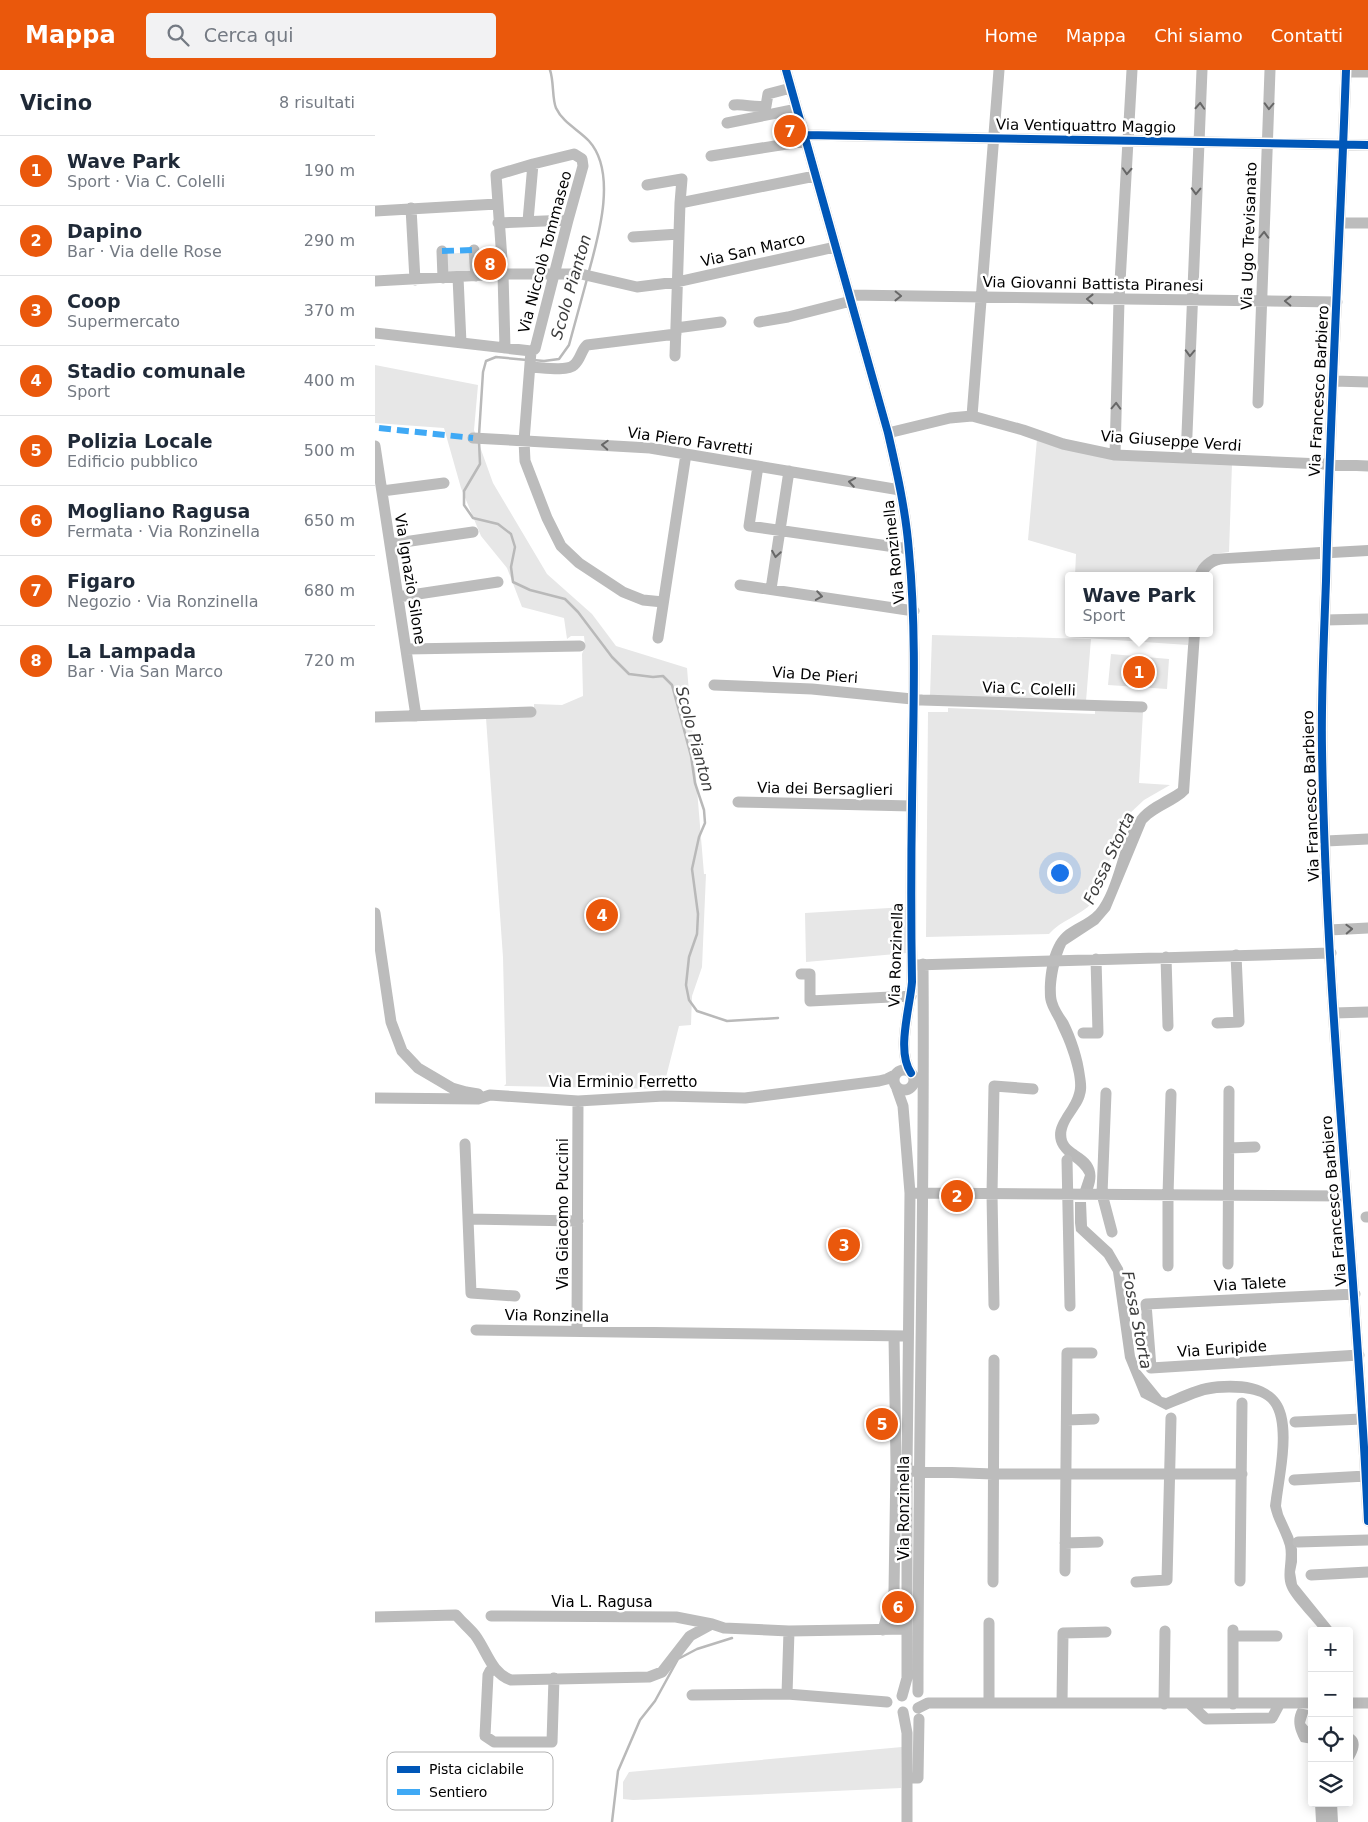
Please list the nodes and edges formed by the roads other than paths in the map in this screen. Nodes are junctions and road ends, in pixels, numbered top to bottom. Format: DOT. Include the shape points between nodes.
graph roads {
  1 [pos="785,70"];
  2 [pos="999,70"];
  3 [pos="1132,70"];
  4 [pos="1202,70"];
  5 [pos="1270,70"];
  6 [pos="1346,71"];
  7 [pos="1368,72"];
  8 [pos="791,88"];
  9 [pos="734,105"];
  10 [pos="797,109"];
  11 [pos="727,123"];
  12 [pos="805,138"];
  13 [pos="993,138"];
  14 [pos="1129,141"];
  15 [pos="1197,142"];
  16 [pos="1268,143"];
  17 [pos="1343,145"];
  18 [pos="1368,145"];
  19 [pos="711,156"];
  20 [pos="533,164"];
  21 [pos="815,176"];
  22 [pos="647,186"];
  23 [pos="680,203"];
  24 [pos="497,204"];
  25 [pos="411,208"];
  26 [pos="375,210"];
  27 [pos="568,220"];
  28 [pos="528,221"];
  29 [pos="498,223"];
  30 [pos="1341,223"];
  31 [pos="1368,223"];
  32 [pos="679,234"];
  33 [pos="633,237"];
  34 [pos="835,247"];
  35 [pos="474,250"];
  36 [pos="442,252"];
  37 [pos="503,274"];
  38 [pos="554,274"];
  39 [pos="476,276"];
  40 [pos="458,277"];
  41 [pos="443,278"];
  42 [pos="415,280"];
  43 [pos="375,281"];
  44 [pos="677,282"];
  45 [pos="981,297"];
  46 [pos="850,298"];
  47 [pos="1119,300"];
  48 [pos="1192,301"];
  49 [pos="1262,301"];
  50 [pos="1337,302"];
  51 [pos="721,322"];
  52 [pos="759,322"];
  53 [pos="676,331"];
  54 [pos="375,333"];
  55 [pos="461,343"];
  56 [pos="505,348"];
  57 [pos="675,356"];
  58 [pos="530,359"];
  59 [pos="1334,381"];
  60 [pos="1368,382"];
  61 [pos="1257,403"];
  62 [pos="971,416"];
  63 [pos="888,433"];
  64 [pos="473,438"];
  65 [pos="524,441"];
  66 [pos="375,446"];
  67 [pos="686,454"];
  68 [pos="1115,455"];
  69 [pos="1186,458"];
  70 [pos="1329,465"];
  71 [pos="758,466"];
  72 [pos="1368,466"];
  73 [pos="789,471"];
  74 [pos="444,483"];
  75 [pos="900,490"];
  76 [pos="382,491"];
  77 [pos="780,531"];
  78 [pos="473,532"];
  79 [pos="390,544"];
  80 [pos="909,550"];
  81 [pos="498,582"];
  82 [pos="740,585"];
  83 [pos="771,589"];
  84 [pos="398,596"];
  85 [pos="663,602"];
  86 [pos="914,611"];
  87 [pos="1368,619"];
  88 [pos="1325,620"];
  89 [pos="658,638"];
  90 [pos="580,646"];
  91 [pos="406,649"];
  92 [pos="714,684"];
  93 [pos="914,700"];
  94 [pos="1142,707"];
  95 [pos="531,712"];
  96 [pos="416,716"];
  97 [pos="375,717"];
  98 [pos="738,802"];
  99 [pos="912,806"];
  100 [pos="1368,839"];
  101 [pos="1325,841"];
  102 [pos="375,914"];
  103 [pos="1368,928"];
  104 [pos="1329,930"];
  105 [pos="1331,953"];
  106 [pos="1236,955"];
  107 [pos="1166,957"];
  108 [pos="1096,960"];
  109 [pos="917,964"];
  110 [pos="801,974"];
  111 [pos="911,996"];
  112 [pos="1368,1012"];
  113 [pos="1334,1013"];
  114 [pos="1217,1023"];
  115 [pos="1168,1026"];
  116 [pos="1083,1033"];
  117 [pos="904,1047"];
  118 [pos="911,1073"];
  119 [pos="896,1080"];
  120 [pos="912,1087"];
  121 [pos="1033,1090"];
  122 [pos="1229,1091"];
  123 [pos="1106,1093"];
  124 [pos="1171,1094"];
  125 [pos="490,1095"];
  126 [pos="375,1098"];
  127 [pos="578,1100"];
  128 [pos="903,1113"];
  129 [pos="465,1144"];
  130 [pos="1255,1147"];
  131 [pos="1229,1148"];
  132 [pos="1067,1160"];
  133 [pos="910,1193"];
  134 [pos="922,1193"];
  135 [pos="992,1194"];
  136 [pos="1067,1194"];
  137 [pos="1102,1194"];
  138 [pos="1167,1195"];
  139 [pos="1229,1195"];
  140 [pos="1346,1196"];
  141 [pos="468,1220"];
  142 [pos="578,1220"];
  143 [pos="1112,1232"];
  144 [pos="1228,1264"];
  145 [pos="1168,1266"];
  146 [pos="1355,1294"];
  147 [pos="515,1296"];
  148 [pos="1146,1304"];
  149 [pos="994,1305"];
  150 [pos="1070,1306"];
  151 [pos="577,1327"];
  152 [pos="476,1330"];
  153 [pos="894,1336"];
  154 [pos="908,1336"];
  155 [pos="1092,1353"];
  156 [pos="1359,1355"];
  157 [pos="994,1360"];
  158 [pos="1242,1403"];
  159 [pos="1171,1418"];
  160 [pos="1094,1419"];
  161 [pos="1363,1419"];
  162 [pos="1067,1420"];
  163 [pos="1295,1422"];
  164 [pos="913,1471"];
  165 [pos="1170,1473"];
  166 [pos="993,1474"];
  167 [pos="1065,1474"];
  168 [pos="1242,1474"];
  169 [pos="1366,1476"];
  170 [pos="1294,1480"];
  171 [pos="1368,1521"];
  172 [pos="1368,1540"];
  173 [pos="1098,1542"];
  174 [pos="1298,1542"];
  175 [pos="1065,1543"];
  176 [pos="1065,1571"];
  177 [pos="1368,1572"];
  178 [pos="1311,1575"];
  179 [pos="1239,1581"];
  180 [pos="993,1582"];
  181 [pos="1136,1582"];
  182 [pos="491,1616"];
  183 [pos="375,1617"];
  184 [pos="989,1623"];
  185 [pos="712,1624"];
  186 [pos="907,1629"];
  187 [pos="883,1630"];
  188 [pos="1165,1630"];
  189 [pos="789,1632"];
  190 [pos="1106,1632"];
  191 [pos="1277,1636"];
  192 [pos="494,1668"];
  193 [pos="554,1678"];
  194 [pos="907,1678"];
  195 [pos="787,1694"];
  196 [pos="692,1695"];
  197 [pos="887,1702"];
  198 [pos="989,1703"];
  199 [pos="1062,1703"];
  200 [pos="1280,1703"];
  201 [pos="1308,1703"];
  202 [pos="1353,1703"];
  203 [pos="1368,1703"];
  204 [pos="1164,1704"];
  205 [pos="1190,1704"];
  206 [pos="1233,1704"];
  207 [pos="917,1705"];
  208 [pos="907,1778"];
  209 [pos="907,1822"];
  1 -- 8 [label="street, Via Ronzinella"];
  2 -- 13 [label="street"];
  3 -- 14 [label="street"];
  15 -- 4 [label="street, one-way"];
  5 -- 16 [label="street, Via Ugo Trevisanato, one-way"];
  6 -- 7 [label="street"];
  6 -- 17 [label="street, Via Francesco Barbiero"];
  8 -- 9 [label="street" via="768,94 766,106"];
  8 -- 10 [label="street, Via Ronzinella"];
  10 -- 11 [label="street"];
  10 -- 12 [label="street, Via Ronzinella"];
  12 -- 13 [label="street, Via Ventiquattro Maggio"];
  12 -- 19 [label="street"];
  12 -- 21 [label="street, Via Ronzinella"];
  13 -- 14 [label="street, Via Ventiquattro Maggio"];
  13 -- 45 [label="street"];
  14 -- 15 [label="street, Via Ventiquattro Maggio"];
  14 -- 47 [label="street, one-way"];
  15 -- 16 [label="street, Via Ventiquattro Maggio"];
  15 -- 48 [label="street, one-way"];
  16 -- 17 [label="street, Via Ventiquattro Maggio"];
  49 -- 16 [label="street, Via Ugo Trevisanato, one-way"];
  17 -- 18 [label="street, Via Ventiquattro Maggio"];
  17 -- 30 [label="street, Via Francesco Barbiero"];
  20 -- 24 [label="street, Via Niccolò Tommaseo" via="496,175"];
  20 -- 27 [label="street, Via Niccolò Tommaseo" via="574,154 582,159 583,166"];
  20 -- 28 [label="street"];
  21 -- 23 [label="street"];
  21 -- 34 [label="street, Via Ronzinella"];
  22 -- 23 [label="street" via="682,179"];
  23 -- 32 [label="street"];
  24 -- 25 [label="street"];
  24 -- 29 [label="street"];
  25 -- 26 [label="street"];
  25 -- 42 [label="street"];
  27 -- 28 [label="street"];
  27 -- 38 [label="street, Via Niccolò Tommaseo"];
  28 -- 29 [label="street"];
  29 -- 37 [label="street"];
  30 -- 31 [label="street"];
  30 -- 50 [label="street, Via Francesco Barbiero"];
  32 -- 33 [label="street"];
  32 -- 44 [label="street"];
  34 -- 44 [label="street, Via San Marco"];
  34 -- 46 [label="street, Via Ronzinella"];
  35 -- 39 [label="street"];
  36 -- 41 [label="street"];
  37 -- 38 [label="street, Via San Marco"];
  37 -- 39 [label="street, Via San Marco"];
  37 -- 56 [label="street"];
  38 -- 44 [label="street, Via San Marco" via="586,275 637,287"];
  38 -- 58 [label="street, Via Niccolò Tommaseo"];
  39 -- 40 [label="street, Via San Marco"];
  40 -- 41 [label="street, Via San Marco"];
  40 -- 55 [label="street"];
  41 -- 42 [label="street, Via San Marco"];
  42 -- 43 [label="street, Via San Marco"];
  44 -- 53 [label="street"];
  46 -- 45 [label="street, Via Giovanni Battista Piranesi, one-way"];
  47 -- 45 [label="street, Via Giovanni Battista Piranesi, one-way"];
  45 -- 62 [label="street"];
  46 -- 52 [label="street" via="788,317"];
  46 -- 63 [label="street, Via Ronzinella"];
  47 -- 48 [label="street, Via Giovanni Battista Piranesi"];
  68 -- 47 [label="street, one-way"];
  48 -- 49 [label="street, Via Giovanni Battista Piranesi"];
  48 -- 69 [label="street, one-way"];
  50 -- 49 [label="street, Via Giovanni Battista Piranesi, one-way"];
  49 -- 61 [label="street, Via Ugo Trevisanato"];
  50 -- 59 [label="street, Via Francesco Barbiero"];
  51 -- 53 [label="street"];
  53 -- 57 [label="street"];
  53 -- 58 [label="street" via="587,345 568,369"];
  54 -- 55 [label="street"];
  55 -- 56 [label="street"];
  56 -- 58 [label="street"];
  58 -- 65 [label="street, Via Niccolò Tommaseo"];
  59 -- 60 [label="street"];
  59 -- 70 [label="street, Via Francesco Barbiero"];
  62 -- 63 [label="street, Via Giuseppe Verdi"];
  62 -- 68 [label="street, Via Giuseppe Verdi" via="1063,444"];
  63 -- 75 [label="street, Via Ronzinella"];
  64 -- 65 [label="street, Via Piero Favretti"];
  67 -- 65 [label="street, Via Piero Favretti, one-way" via="650,448"];
  65 -- 85 [label="street, Via Niccolò Tommaseo" via="525,461 561,546 579,563 623,592 643,600"];
  66 -- 76 [label="street, Via Ignazio Silone"];
  67 -- 71 [label="street, Via Piero Favretti"];
  67 -- 85 [label="street"];
  68 -- 69 [label="street, Via Giuseppe Verdi"];
  69 -- 70 [label="street, Via Giuseppe Verdi"];
  70 -- 72 [label="street, Via Giuseppe Verdi"];
  70 -- 88 [label="street, Via Francesco Barbiero"];
  71 -- 73 [label="street, Via Piero Favretti"];
  71 -- 77 [label="street" via="749,526"];
  75 -- 73 [label="street, Via Piero Favretti, one-way"];
  73 -- 77 [label="street"];
  74 -- 76 [label="street"];
  75 -- 80 [label="street, Via Ronzinella"];
  76 -- 79 [label="street, Via Ignazio Silone"];
  77 -- 80 [label="street"];
  77 -- 83 [label="street, one-way"];
  78 -- 79 [label="street"];
  79 -- 84 [label="street, Via Ignazio Silone"];
  80 -- 86 [label="street, Via Ronzinella"];
  81 -- 84 [label="street"];
  82 -- 83 [label="street"];
  83 -- 86 [label="street, one-way"];
  84 -- 91 [label="street, Via Ignazio Silone"];
  85 -- 89 [label="street"];
  86 -- 93 [label="street, Via Ronzinella"];
  87 -- 88 [label="street"];
  88 -- 101 [label="street, Via Francesco Barbiero" via="1322,734"];
  90 -- 91 [label="street"];
  91 -- 96 [label="street, Via Ignazio Silone"];
  92 -- 93 [label="street, Via De Pieri" via="812,689"];
  93 -- 94 [label="street, Via C. Colelli"];
  93 -- 99 [label="street, Via Ronzinella"];
  95 -- 96 [label="street"];
  96 -- 97 [label="street"];
  98 -- 99 [label="street, Via dei Bersaglieri"];
  99 -- 109 [label="street, Via Ronzinella"];
  100 -- 101 [label="street"];
  101 -- 104 [label="street, Via Francesco Barbiero"];
  102 -- 125 [label="street" via="391,1022 401,1051 418,1068 452,1088"];
  104 -- 103 [label="street, one-way"];
  104 -- 105 [label="street, Via Francesco Barbiero"];
  105 -- 106 [label="street"];
  105 -- 113 [label="street, Via Francesco Barbiero"];
  106 -- 107 [label="street"];
  106 -- 114 [label="street" via="1239,1022"];
  107 -- 108 [label="street"];
  107 -- 115 [label="street"];
  108 -- 109 [label="street"];
  108 -- 116 [label="street" via="1098,1033"];
  109 -- 111 [label="street, Via Ronzinella"];
  109 -- 134 [label="street, Via Ronzinella"];
  110 -- 111 [label="street, Via Ronzinella" via="810,974 810,1001"];
  111 -- 117 [label="street, Via Ronzinella"];
  112 -- 113 [label="street"];
  113 -- 140 [label="street, Via Francesco Barbiero"];
  117 -- 118 [label="street, Via Ronzinella"];
  117 -- 119 [label="street, Via Ronzinella"];
  118 -- 119 [label="street" via="905,1070"];
  118 -- 120 [label="street, Via Ronzinella"];
  119 -- 120 [label="street" via="906,1091"];
  119 -- 127 [label="street, Via Erminio Ferretto" via="745,1098 671,1096"];
  119 -- 128 [label="street, Via Ronzinella"];
  120 -- 128 [label="street, Via Ronzinella"];
  121 -- 135 [label="street" via="994,1086"];
  122 -- 131 [label="street"];
  123 -- 137 [label="street"];
  124 -- 138 [label="street"];
  125 -- 126 [label="street, Via Erminio Ferretto" via="478,1099"];
  125 -- 127 [label="street, Via Erminio Ferretto"];
  127 -- 142 [label="street, Via Giacomo Puccini"];
  128 -- 133 [label="street, Via Ronzinella"];
  129 -- 141 [label="street"];
  130 -- 131 [label="street"];
  131 -- 139 [label="street"];
  132 -- 136 [label="street"];
  133 -- 134 [label="street"];
  133 -- 154 [label="street, Via Ronzinella"];
  134 -- 135 [label="street"];
  134 -- 164 [label="street, Via Ronzinella"];
  135 -- 136 [label="street"];
  135 -- 149 [label="street"];
  136 -- 137 [label="street"];
  136 -- 150 [label="street"];
  137 -- 138 [label="street"];
  137 -- 143 [label="street"];
  138 -- 139 [label="street"];
  138 -- 145 [label="street"];
  139 -- 140 [label="street"];
  139 -- 144 [label="street"];
  140 -- 146 [label="street, Via Francesco Barbiero"];
  141 -- 142 [label="street"];
  141 -- 147 [label="street" via="471,1293"];
  142 -- 151 [label="street, Via Giacomo Puccini"];
  146 -- 148 [label="street, Via Talete"];
  146 -- 156 [label="street, Via Francesco Barbiero"];
  148 -- 156 [label="street, Via Euripide" via="1151,1368"];
  152 -- 153 [label="street, Via Ronzinella"];
  153 -- 154 [label="street, Via Ronzinella"];
  153 -- 187 [label="street" via="894,1591"];
  154 -- 164 [label="street, Via Ronzinella"];
  155 -- 162 [label="street" via="1067,1352"];
  156 -- 161 [label="street, Via Francesco Barbiero"];
  157 -- 166 [label="street"];
  158 -- 168 [label="street"];
  159 -- 165 [label="street"];
  160 -- 162 [label="street"];
  161 -- 163 [label="street"];
  161 -- 169 [label="street, Via Francesco Barbiero"];
  162 -- 167 [label="street"];
  164 -- 166 [label="street"];
  164 -- 186 [label="street, Via Ronzinella"];
  164 -- 207 [label="street, Via Ronzinella"];
  165 -- 167 [label="street"];
  165 -- 168 [label="street"];
  165 -- 181 [label="street" via="1167,1580"];
  166 -- 167 [label="street"];
  166 -- 180 [label="street"];
  167 -- 175 [label="street"];
  168 -- 179 [label="street"];
  169 -- 170 [label="street"];
  169 -- 171 [label="street, Via Francesco Barbiero"];
  172 -- 174 [label="street"];
  173 -- 175 [label="street"];
  175 -- 176 [label="street"];
  177 -- 178 [label="street"];
  182 -- 185 [label="street, Via L. Ragusa" via="676,1617"];
  183 -- 192 [label="street" via="456,1615 475,1636"];
  184 -- 198 [label="street"];
  185 -- 189 [label="street, Via L. Ragusa" via="724,1628"];
  185 -- 193 [label="street" via="690,1636 662,1672 649,1677"];
  186 -- 187 [label="street, Via L. Ragusa"];
  186 -- 194 [label="street, Via Ronzinella"];
  187 -- 189 [label="street, Via L. Ragusa"];
  188 -- 204 [label="street"];
  189 -- 195 [label="street"];
  190 -- 199 [label="street" via="1063,1634"];
  191 -- 206 [label="street" via="1233,1633"];
  192 -- 193 [label="street" via="511,1680"];
  192 -- 193 [label="street" via="488,1675 485,1736 494,1742 552,1742"];
  194 -- 207 [label="street, Via Ronzinella"];
  194 -- 207 [label="street, Via Ronzinella" via="902,1696 908,1694"];
  195 -- 196 [label="street"];
  195 -- 197 [label="street"];
  198 -- 199 [label="street"];
  198 -- 207 [label="street"];
  199 -- 204 [label="street"];
  200 -- 201 [label="street"];
  200 -- 205 [label="street" via="1272,1718 1206,1719"];
  200 -- 206 [label="street"];
  202 -- 203 [label="street"];
  204 -- 205 [label="street"];
  205 -- 206 [label="street"];
  207 -- 208 [label="street, Via Ronzinella" via="907,1733"];
  207 -- 208 [label="street, Via Ronzinella" via="918,1778"];
  208 -- 209 [label="street, Via Ronzinella"];
}
